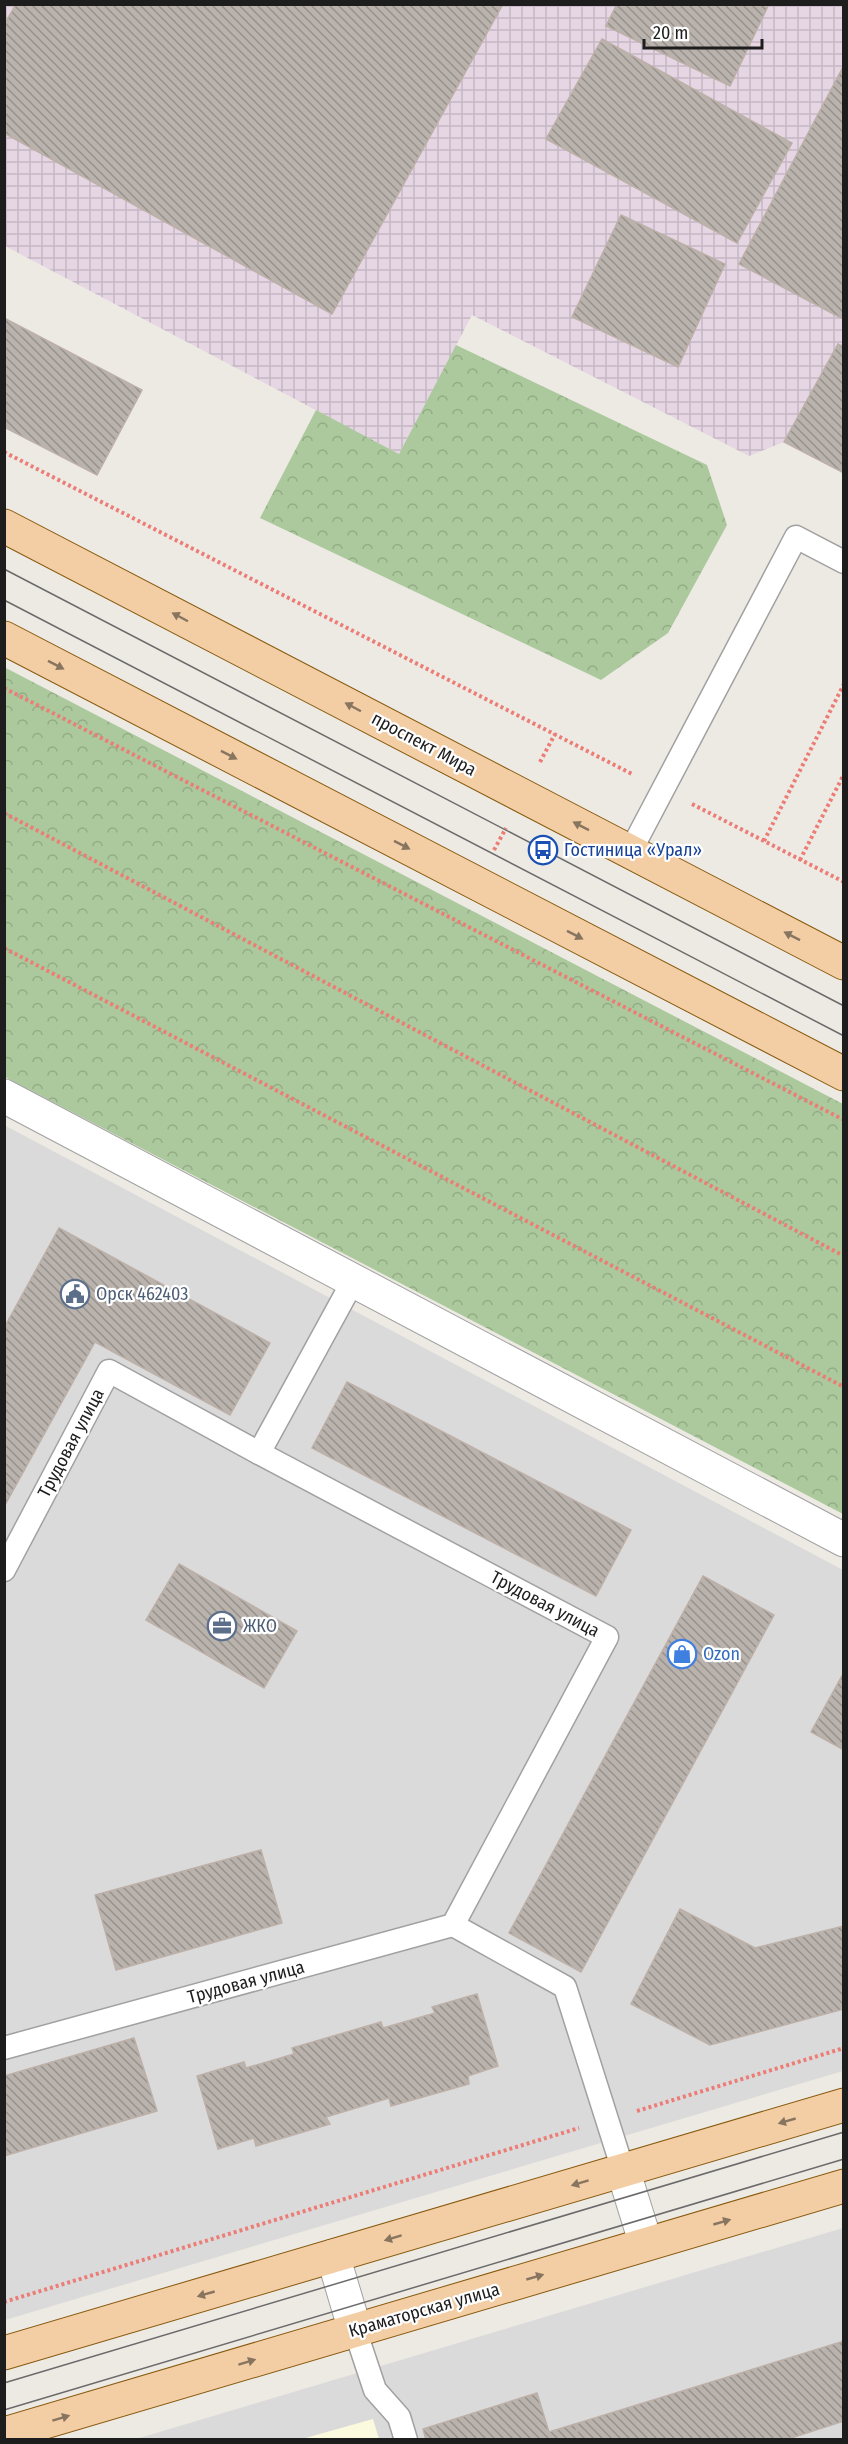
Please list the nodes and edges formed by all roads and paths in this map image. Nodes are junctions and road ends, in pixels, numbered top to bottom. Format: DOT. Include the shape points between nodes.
graph roads {
  1 [pos="4,452"];
  2 [pos="4,525"];
  3 [pos="843,561"];
  4 [pos="4,638"];
  5 [pos="843,684"];
  6 [pos="4,688"];
  7 [pos="843,774"];
  8 [pos="663,789"];
  9 [pos="4,813"];
  10 [pos="764,841"];
  11 [pos="630,852"];
  12 [pos="800,860"];
  13 [pos="843,882"];
  14 [pos="4,948"];
  15 [pos="843,963"];
  16 [pos="843,1074"];
  17 [pos="6,1102"];
  18 [pos="843,1120"];
  19 [pos="843,1256"];
  20 [pos="353,1281"];
  21 [pos="843,1387"];
  22 [pos="259,1453"];
  23 [pos="843,1540"];
  24 [pos="4,1570"];
  25 [pos="453,1925"];
  26 [pos="4,2048"];
  27 [pos="843,2048"];
  28 [pos="843,2105"];
  29 [pos="607,2120"];
  30 [pos="623,2170"];
  31 [pos="843,2186"];
  32 [pos="646,2244"];
  33 [pos="333,2256"];
  34 [pos="4,2302"];
  35 [pos="355,2330"];
  36 [pos="4,2353"];
  37 [pos="4,2434"];
  38 [pos="406,2439"];
  1 -- 8 [label="path"];
  11 -- 2 [label="main road, проспект Мира, one-way"];
  3 -- 8 [label="lane" via="796,537"];
  4 -- 16 [label="main road, one-way"];
  5 -- 10 [label="path"];
  6 -- 18 [label="path"];
  7 -- 12 [label="path"];
  8 -- 10 [label="path"];
  8 -- 11 [label="lane"];
  9 -- 19 [label="path"];
  10 -- 12 [label="path"];
  15 -- 11 [label="main road, проспект Мира, one-way"];
  12 -- 13 [label="path"];
  14 -- 21 [label="path"];
  17 -- 20 [label="street"];
  20 -- 22 [label="lane"];
  20 -- 23 [label="street"];
  22 -- 24 [label="lane, Трудовая улица" via="109,1371"];
  22 -- 25 [label="lane, Трудовая улица" via="607,1636"];
  25 -- 26 [label="lane, Трудовая улица"];
  25 -- 29 [label="lane" via="565,1987"];
  27 -- 29 [label="path"];
  28 -- 30 [label="main road, one-way"];
  29 -- 30 [label="lane"];
  29 -- 34 [label="path"];
  30 -- 32 [label="street"];
  30 -- 33 [label="main road, one-way"];
  32 -- 31 [label="main road, Краматорская улица, one-way"];
  35 -- 32 [label="main road, Краматорская улица, one-way"];
  33 -- 35 [label="street"];
  33 -- 36 [label="main road, one-way"];
  37 -- 35 [label="main road, Краматорская улица, one-way"];
  35 -- 38 [label="lane" via="375,2390 399,2417"];
}
